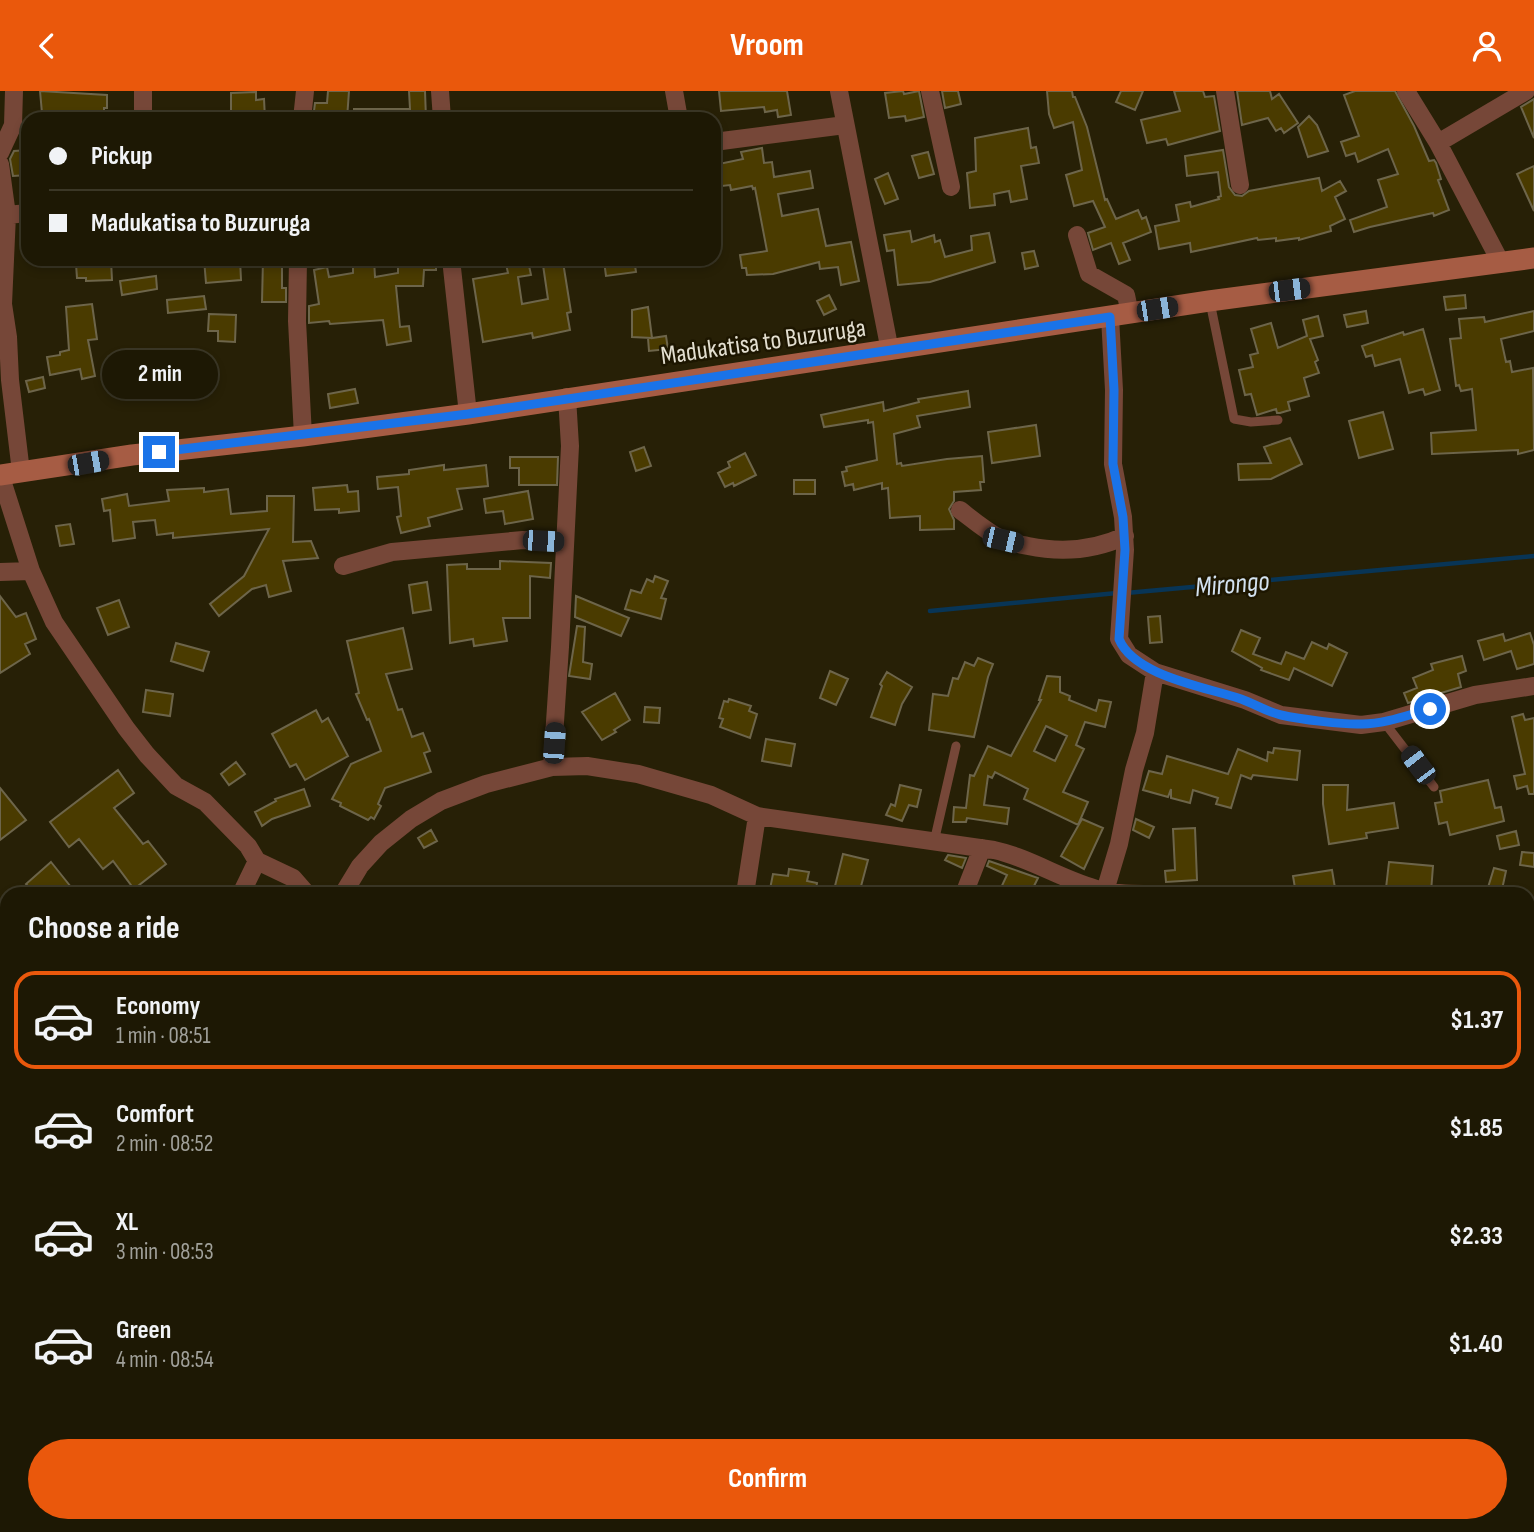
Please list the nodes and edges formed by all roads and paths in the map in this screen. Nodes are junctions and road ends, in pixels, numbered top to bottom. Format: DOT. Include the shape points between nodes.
graph roads {
  1 [pos="14,91"];
  2 [pos="143,91"];
  3 [pos="305,91"];
  4 [pos="440,91"];
  5 [pos="674,91"];
  6 [pos="839,91"];
  7 [pos="930,91"];
  8 [pos="1209,91"];
  9 [pos="1223,91"];
  10 [pos="1406,91"];
  11 [pos="1526,91"];
  12 [pos="143,112"];
  13 [pos="303,112"];
  14 [pos="442,112"];
  15 [pos="678,112"];
  16 [pos="845,125"];
  17 [pos="721,141"];
  18 [pos="1438,143"];
  19 [pos="0,153"];
  20 [pos="0,165"];
  21 [pos="1240,185"];
  22 [pos="951,187"];
  23 [pos="2,189"];
  24 [pos="21,213"];
  25 [pos="7,215"];
  26 [pos="1077,235"];
  27 [pos="1534,258"];
  28 [pos="1501,263"];
  29 [pos="298,266"];
  30 [pos="452,266"];
  31 [pos="1209,301"];
  32 [pos="1120,315"];
  33 [pos="890,351"];
  34 [pos="567,397"];
  35 [pos="468,414"];
  36 [pos="1278,420"];
  37 [pos="303,436"];
  38 [pos="7,474"];
  39 [pos="960,510"];
  40 [pos="1125,536"];
  41 [pos="564,542"];
  42 [pos="343,566"];
  43 [pos="31,571"];
  44 [pos="0,572"];
  45 [pos="1155,672"];
  46 [pos="1534,686"];
  47 [pos="1384,722"];
  48 [pos="956,746"];
  49 [pos="552,767"];
  50 [pos="1434,787"];
  51 [pos="757,816"];
  52 [pos="934,842"];
  53 [pos="982,848"];
  54 [pos="257,861"];
  55 [pos="244,887"];
  56 [pos="301,887"];
  57 [pos="347,887"];
  58 [pos="746,887"];
  59 [pos="967,887"];
  60 [pos="1095,887"];
  61 [pos="1106,887"];
  1 -- 19 [label="street" via="13,125"];
  2 -- 12 [label="street"];
  3 -- 13 [label="street"];
  4 -- 14 [label="street"];
  5 -- 15 [label="street"];
  6 -- 16 [label="street"];
  7 -- 22 [label="street"];
  8 -- 9 [label="street"];
  9 -- 21 [label="street"];
  10 -- 18 [label="street"];
  11 -- 18 [label="street"];
  16 -- 17 [label="street"];
  16 -- 33 [label="street"];
  18 -- 28 [label="street"];
  20 -- 23 [label="street"];
  23 -- 25 [label="street"];
  24 -- 25 [label="street"];
  25 -- 38 [label="street" via="3,304 10,380"];
  26 -- 32 [label="street" via="1089,274 1126,295"];
  27 -- 28 [label="main road, Madukatisa to Buzuruga"];
  28 -- 31 [label="main road, Madukatisa to Buzuruga"];
  29 -- 37 [label="street"];
  30 -- 35 [label="street"];
  31 -- 32 [label="main road, Madukatisa to Buzuruga"];
  31 -- 36 [label="lane" via="1234,419"];
  32 -- 33 [label="main road, Madukatisa to Buzuruga"];
  32 -- 40 [label="street" via="1113,464"];
  33 -- 34 [label="main road, Madukatisa to Buzuruga"];
  34 -- 35 [label="main road, Madukatisa to Buzuruga"];
  34 -- 41 [label="street" via="570,446"];
  35 -- 37 [label="main road, Madukatisa to Buzuruga"];
  37 -- 38 [label="main road, Madukatisa to Buzuruga"];
  38 -- 43 [label="street"];
  39 -- 40 [label="street" via="1003,540 1035,547 1085,550"];
  40 -- 45 [label="street" via="1119,639 1129,655"];
  41 -- 42 [label="street" via="523,540 392,552"];
  41 -- 49 [label="street"];
  43 -- 44 [label="street"];
  43 -- 54 [label="street" via="54,622 140,746 176,786 205,802"];
  45 -- 47 [label="street" via="1281,715 1361,725"];
  45 -- 61 [label="street" via="1145,733"];
  46 -- 47 [label="street" via="1475,695"];
  47 -- 50 [label="lane"];
  48 -- 52 [label="lane"];
  49 -- 51 [label="street" via="587,766 638,774 710,795"];
  49 -- 57 [label="street" via="441,800 381,843"];
  51 -- 52 [label="street"];
  51 -- 58 [label="street"];
  52 -- 53 [label="street"];
  53 -- 59 [label="street"];
  53 -- 60 [label="street" via="1012,854"];
  54 -- 55 [label="street"];
  54 -- 56 [label="street" via="293,878"];
}
